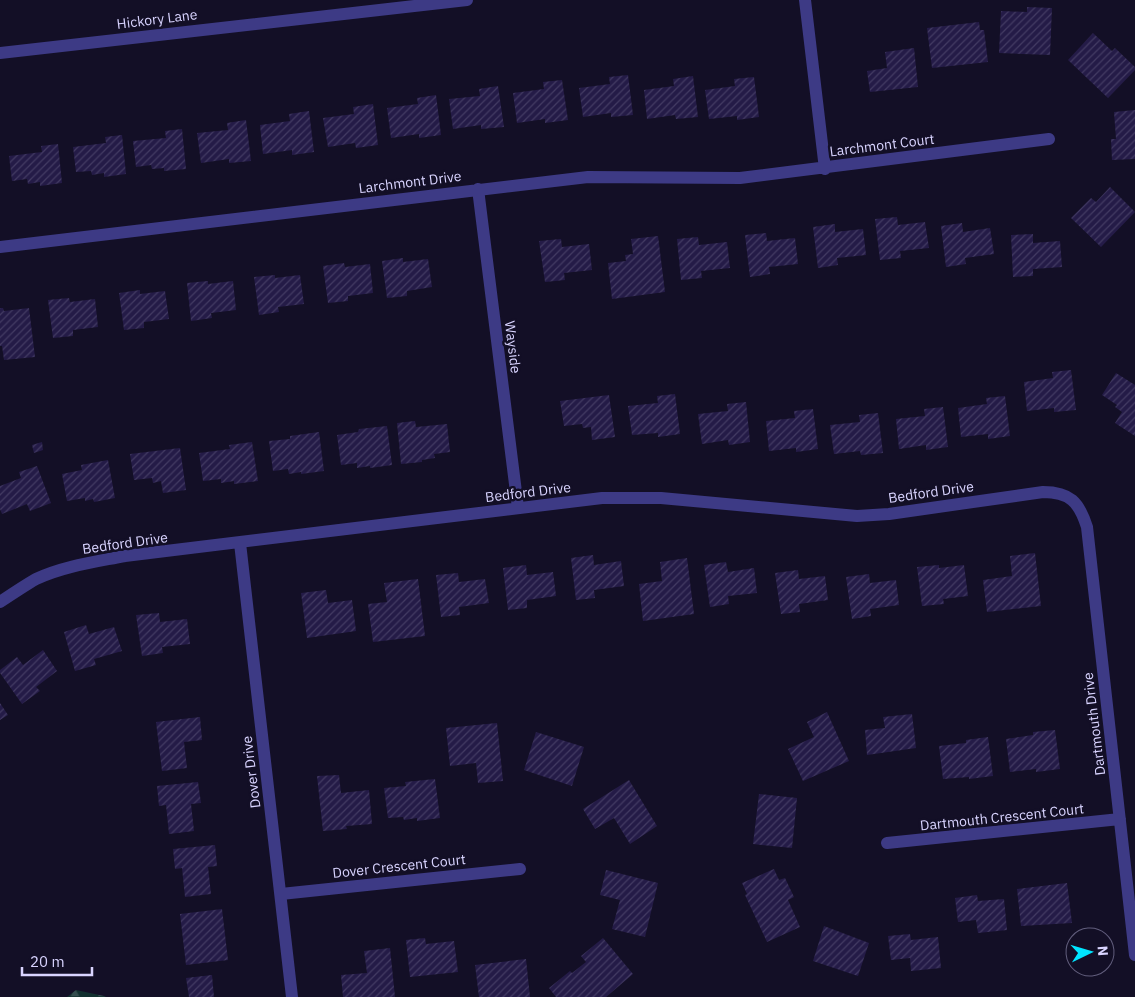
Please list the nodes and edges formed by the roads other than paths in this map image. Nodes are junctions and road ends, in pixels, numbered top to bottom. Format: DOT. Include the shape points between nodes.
graph roads {
  1 [pos="467,0"];
  2 [pos="805,0"];
  3 [pos="0,53"];
  4 [pos="1049,139"];
  5 [pos="825,169"];
  6 [pos="478,189"];
  7 [pos="0,246"];
  8 [pos="1067,497"];
  9 [pos="518,508"];
  10 [pos="240,543"];
  11 [pos="0,602"];
  12 [pos="1120,819"];
  13 [pos="887,844"];
  14 [pos="520,869"];
  15 [pos="281,894"];
  16 [pos="1135,955"];
  17 [pos="292,997"];
  1 -- 3 [label="street, Hickory Lane"];
  2 -- 5 [label="street, Larchmont Court"];
  4 -- 5 [label="street, Larchmont Court"];
  5 -- 6 [label="street, Larchmont Drive" via="740,178 588,177"];
  6 -- 7 [label="street, Larchmont Drive"];
  6 -- 9 [label="street, Wayside"];
  8 -- 9 [label="street, Bedford Drive" via="1056,492 1043,492 857,516 632,497"];
  8 -- 12 [label="street, Dartmouth Drive" via="1082,511 1088,527"];
  9 -- 10 [label="street, Bedford Drive"];
  10 -- 11 [label="street, Bedford Drive" via="84,564 35,580"];
  10 -- 15 [label="street, Dover Drive"];
  12 -- 13 [label="street, Dartmouth Crescent Court"];
  12 -- 16 [label="street, Dartmouth Drive"];
  14 -- 15 [label="street, Dover Crescent Court"];
  15 -- 17 [label="street, Dover Drive"];
}
